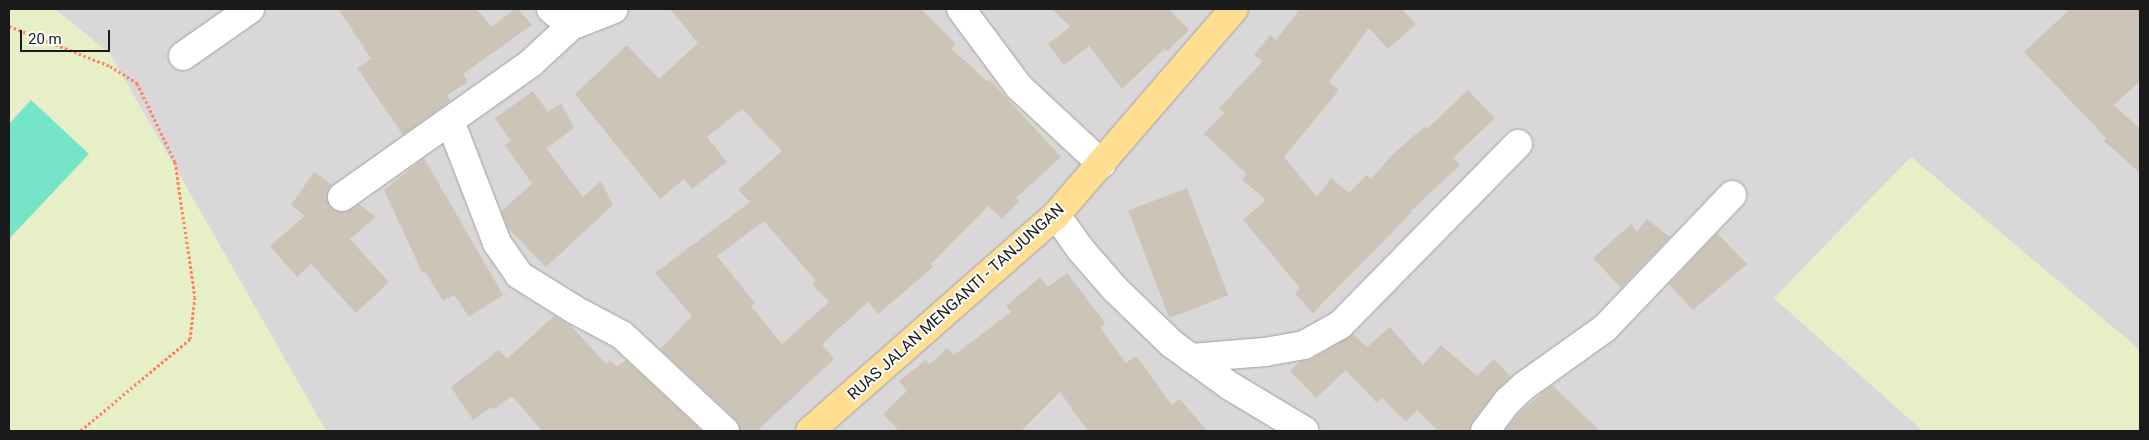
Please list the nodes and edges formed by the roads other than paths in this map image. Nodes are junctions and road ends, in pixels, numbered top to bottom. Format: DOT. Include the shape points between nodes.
graph roads {
  1 [pos="250,9"];
  2 [pos="614,9"];
  3 [pos="961,9"];
  4 [pos="1234,9"];
  5 [pos="561,17"];
  6 [pos="183,56"];
  7 [pos="450,121"];
  8 [pos="1518,144"];
  9 [pos="1102,164"];
  10 [pos="1732,195"];
  11 [pos="342,197"];
  12 [pos="1056,215"];
  13 [pos="1192,358"];
  14 [pos="726,431"];
  15 [pos="810,431"];
  16 [pos="1305,431"];
  17 [pos="1484,431"];
  1 -- 6 [label="street"];
  2 -- 5 [label="street"];
  3 -- 9 [label="street" via="1019,87"];
  4 -- 9 [label="main road, RUAS JALAN MENGANTI - TANJUNGAN"];
  5 -- 7 [label="street" via="531,64"];
  7 -- 11 [label="street"];
  7 -- 14 [label="street" via="497,243 519,275 622,335"];
  8 -- 13 [label="street" via="1340,326 1304,345"];
  9 -- 12 [label="main road, RUAS JALAN MENGANTI - TANJUNGAN"];
  10 -- 17 [label="street" via="1605,328 1524,386 1508,400"];
  12 -- 13 [label="street" via="1115,289 1172,344"];
  12 -- 15 [label="main road, RUAS JALAN MENGANTI - TANJUNGAN"];
  13 -- 16 [label="street" via="1230,386"];
}
